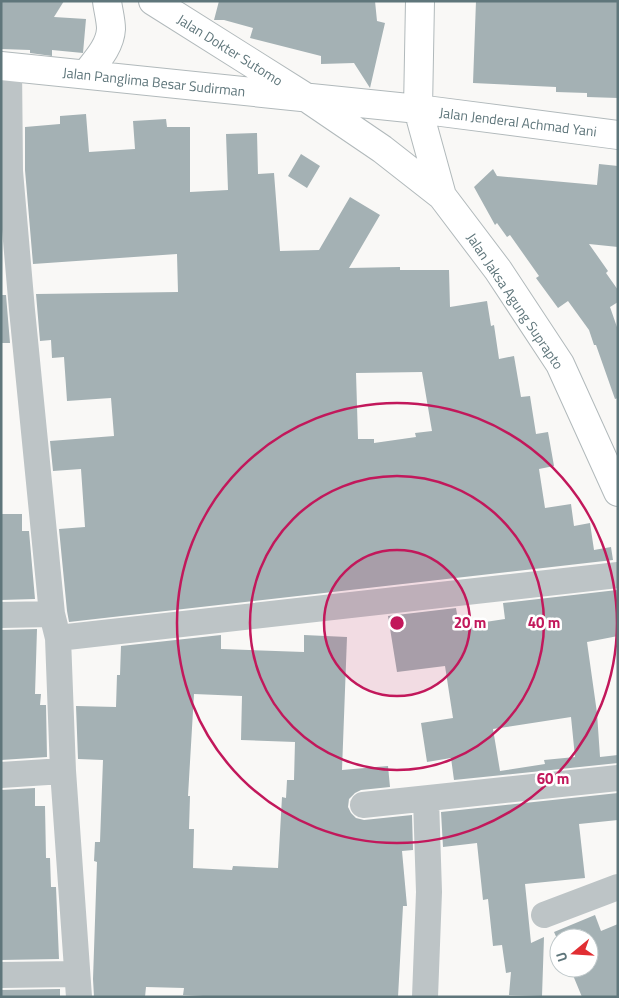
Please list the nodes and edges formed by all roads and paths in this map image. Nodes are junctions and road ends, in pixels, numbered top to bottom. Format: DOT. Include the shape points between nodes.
graph roads {
  1 [pos="107,1"];
  2 [pos="420,1"];
  3 [pos="161,4"];
  4 [pos="5,66"];
  5 [pos="86,74"];
  6 [pos="307,98"];
  7 [pos="418,109"];
  8 [pos="618,135"];
  9 [pos="442,196"];
  10 [pos="12,311"];
  11 [pos="618,492"];
  12 [pos="618,575"];
  13 [pos="1,615"];
  14 [pos="55,626"];
  15 [pos="63,771"];
  16 [pos="1,776"];
  17 [pos="618,778"];
  18 [pos="426,799"];
  19 [pos="362,805"];
  20 [pos="618,887"];
  21 [pos="544,915"];
  22 [pos="1,975"];
  23 [pos="77,985"];
  24 [pos="425,997"];
  1 -- 5 [label="main road" via="111,29 108,42"];
  2 -- 7 [label="main road, Jalan Jaksa Agung Suprapto"];
  3 -- 6 [label="main road, Jalan Dokter Sutomo"];
  4 -- 5 [label="main road, Jalan Panglima Besar Sudirman"];
  4 -- 10 [label="street"];
  5 -- 6 [label="main road, Jalan Panglima Besar Sudirman"];
  6 -- 7 [label="main road, Jalan Panglima Besar Sudirman"];
  6 -- 9 [label="main road, Jalan Dokter Sutomo" via="382,149"];
  7 -- 8 [label="main road, Jalan Jenderal Achmad Yani"];
  7 -- 9 [label="main road, Jalan Jaksa Agung Suprapto"];
  9 -- 11 [label="main road, Jalan Jaksa Agung Suprapto" via="498,270 560,364"];
  10 -- 14 [label="street"];
  12 -- 14 [label="street"];
  13 -- 14 [label="street"];
  14 -- 15 [label="street"];
  15 -- 16 [label="street"];
  15 -- 23 [label="street"];
  17 -- 18 [label="street"];
  18 -- 19 [label="street"];
  18 -- 24 [label="street" via="429,892"];
  20 -- 21 [label="street"];
  22 -- 23 [label="street"];
}
